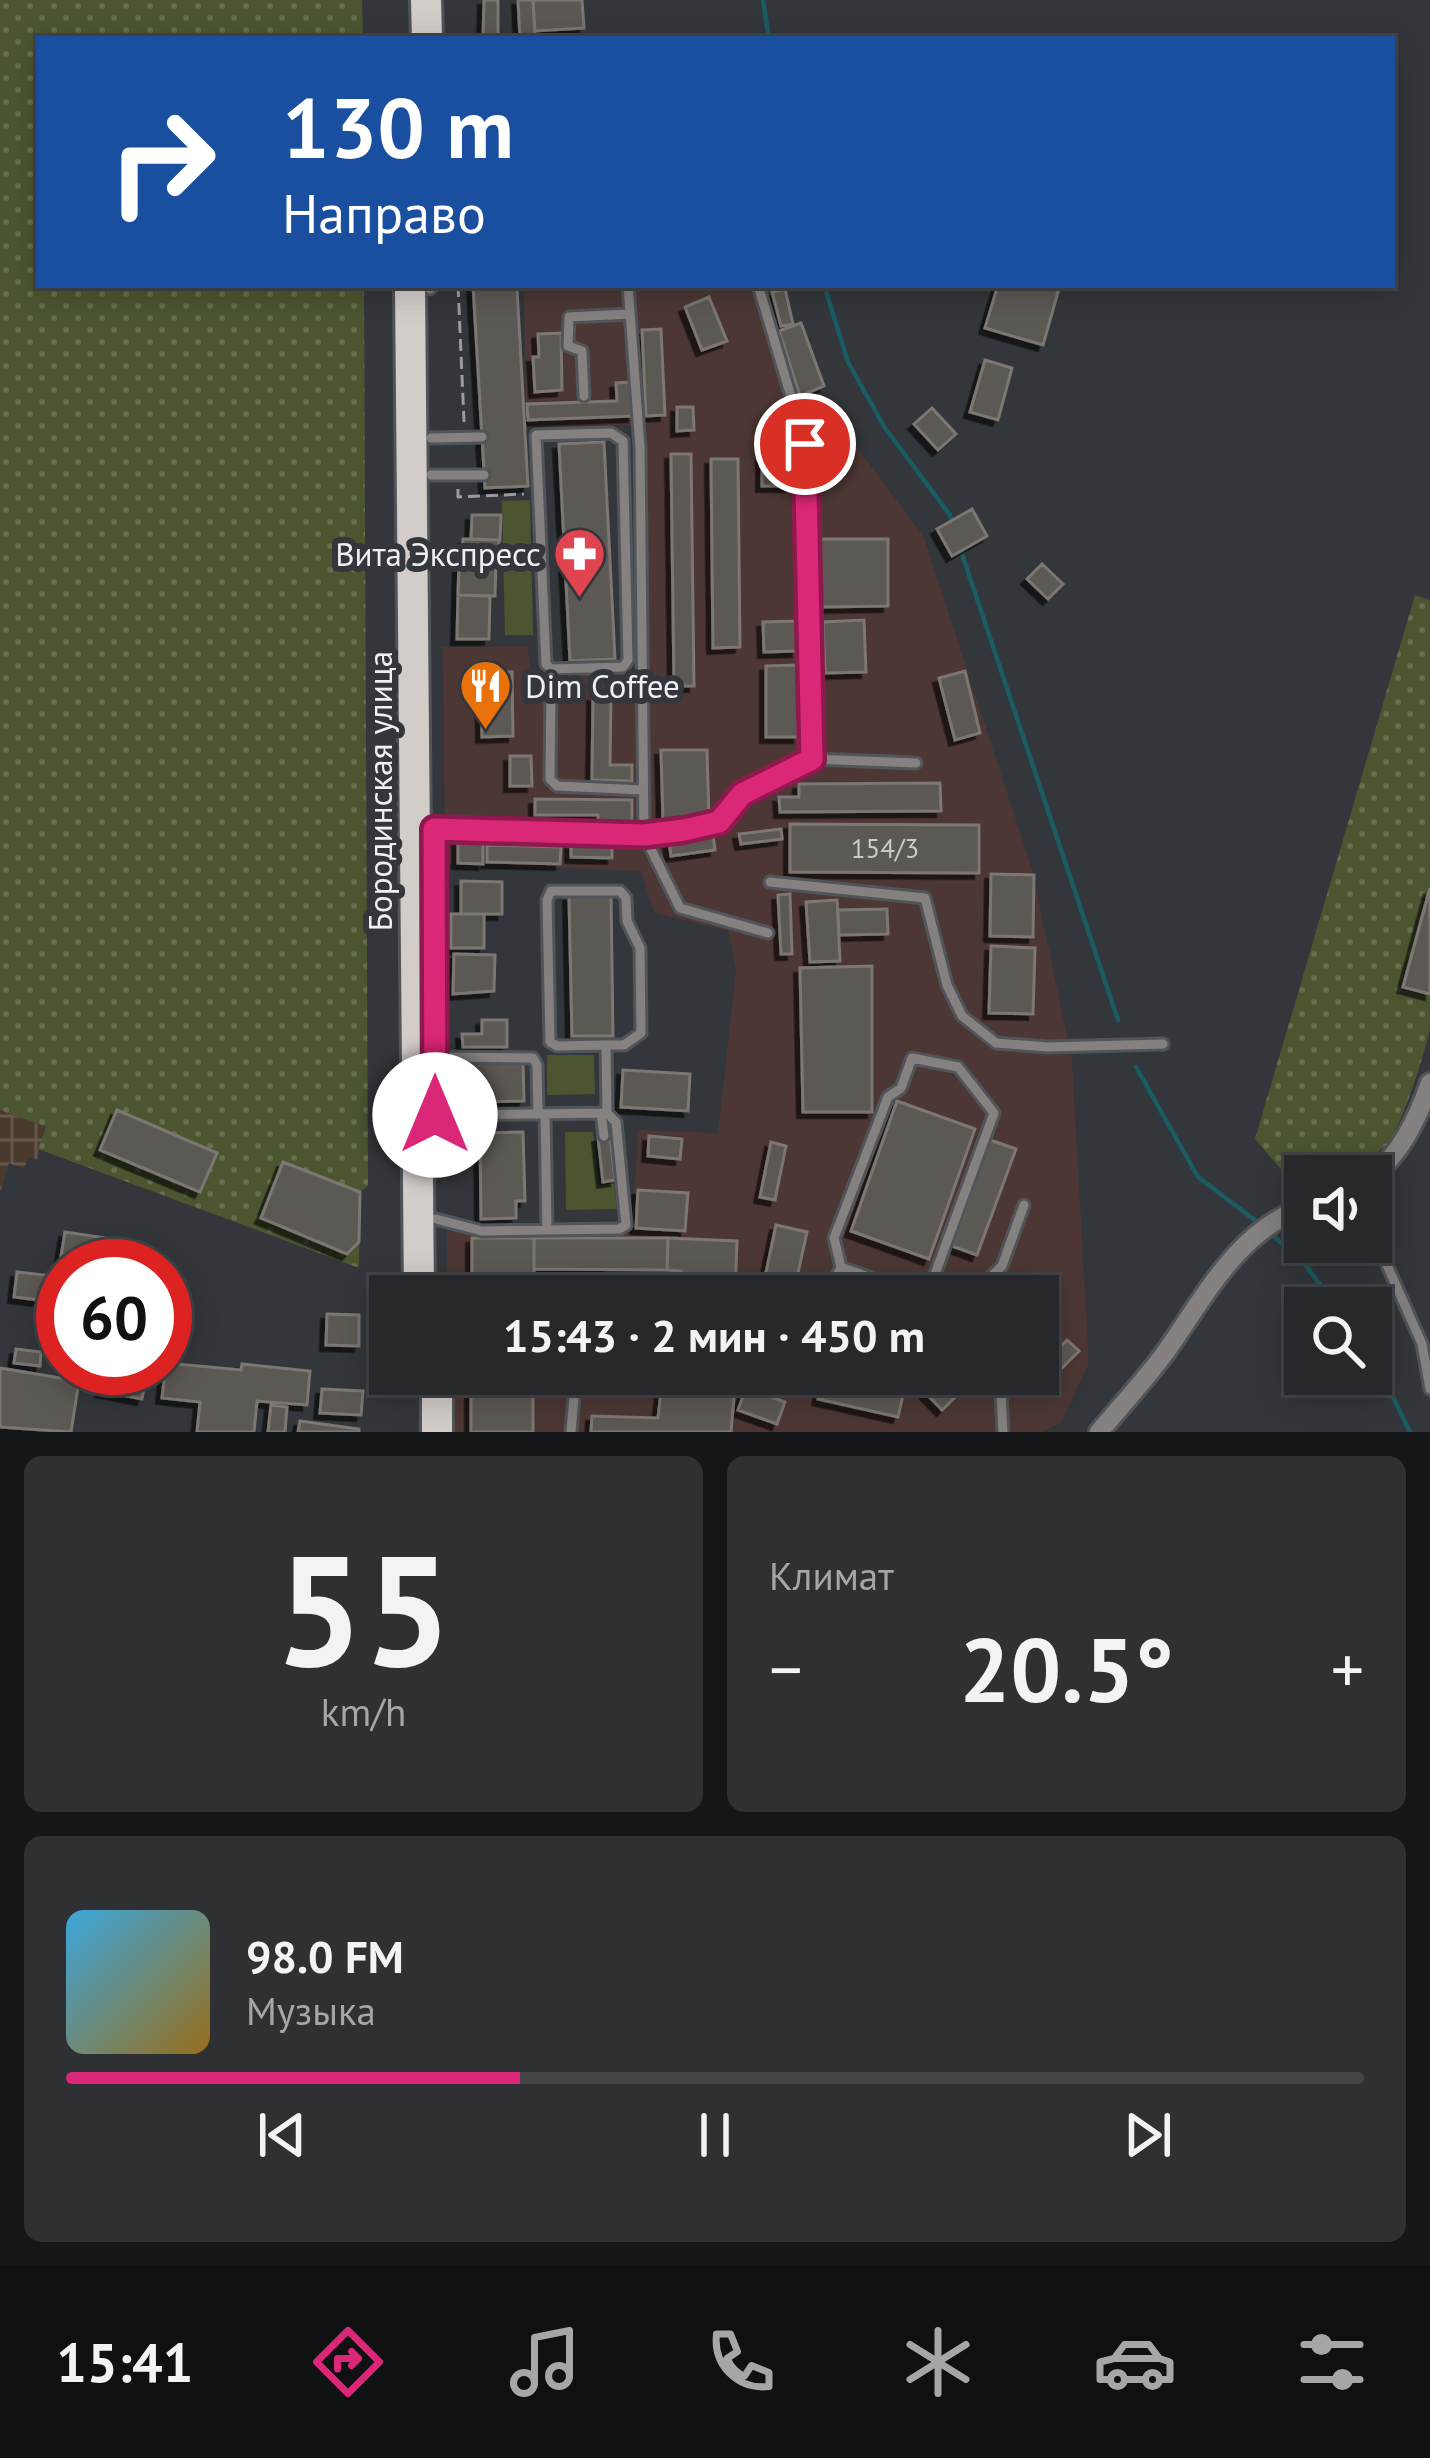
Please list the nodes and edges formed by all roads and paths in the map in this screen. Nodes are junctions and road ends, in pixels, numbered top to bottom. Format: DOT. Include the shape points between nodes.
graph roads {
  1 [pos="407,0"];
  2 [pos="426,0"];
  3 [pos="407,36"];
  4 [pos="427,36"];
  5 [pos="433,288"];
  6 [pos="433,288"];
  7 [pos="433,288"];
  8 [pos="628,288"];
  9 [pos="759,288"];
  10 [pos="630,314"];
  11 [pos="584,396"];
  12 [pos="482,437"];
  13 [pos="443,438"];
  14 [pos="444,475"];
  15 [pos="484,475"];
  16 [pos="538,494"];
  17 [pos="551,684"];
  18 [pos="812,759"];
  19 [pos="916,763"];
  20 [pos="643,790"];
  21 [pos="434,829"];
  22 [pos="644,835"];
  23 [pos="770,882"];
  24 [pos="768,933"];
  25 [pos="1163,1044"];
  26 [pos="606,1046"];
  27 [pos="435,1057"];
  28 [pos="1430,1083"];
  29 [pos="604,1113"];
  30 [pos="542,1114"];
  31 [pos="435,1115"];
  32 [pos="604,1136"];
  33 [pos="1392,1156"];
  34 [pos="1024,1205"];
  35 [pos="1284,1218"];
  36 [pos="436,1220"];
  37 [pos="547,1230"];
  38 [pos="1386,1263"];
  39 [pos="841,1267"];
  40 [pos="419,1275"];
  41 [pos="436,1275"];
  42 [pos="837,1275"];
  43 [pos="864,1275"];
  44 [pos="932,1275"];
  45 [pos="993,1275"];
  46 [pos="1430,1389"];
  47 [pos="419,1395"];
  48 [pos="437,1395"];
  49 [pos="574,1395"];
  50 [pos="1001,1395"];
  51 [pos="419,1432"];
  52 [pos="437,1432"];
  53 [pos="571,1432"];
  54 [pos="1003,1432"];
  55 [pos="1099,1432"];
  1 -- 3 [label="main road"];
  2 -- 4 [label="main road"];
  5 -- 13 [label="main road, Бородинская улица"];
  6 -- 13 [label="path" via="464,424"];
  7 -- 40 [label="main road, Бородинская улица"];
  8 -- 10 [label="lane"];
  9 -- 18 [label="lane" via="805,444"];
  10 -- 11 [label="lane" via="569,317 568,346 582,351"];
  10 -- 20 [label="lane" via="640,447"];
  12 -- 13 [label="lane"];
  13 -- 14 [label="main road, Бородинская улица"];
  14 -- 15 [label="lane"];
  14 -- 16 [label="path" via="458,497"];
  14 -- 21 [label="main road, Бородинская улица"];
  16 -- 16 [label="lane" via="546,664 623,667 622,441 611,433 530,435"];
  17 -- 20 [label="lane" via="550,778 557,786"];
  18 -- 19 [label="lane"];
  18 -- 22 [label="lane" via="742,794 719,822"];
  20 -- 22 [label="lane"];
  21 -- 22 [label="lane"];
  21 -- 27 [label="main road, Бородинская улица"];
  22 -- 24 [label="lane" via="680,908"];
  23 -- 25 [label="lane" via="925,898 962,1016 996,1043"];
  26 -- 26 [label="lane" via="641,1033 640,948 626,898 615,889 551,891 550,1042"];
  26 -- 29 [label="lane"];
  27 -- 30 [label="lane" via="533,1058"];
  27 -- 31 [label="main road, Бородинская улица"];
  28 -- 33 [label="street"];
  29 -- 30 [label="lane"];
  29 -- 32 [label="lane"];
  29 -- 37 [label="lane" via="616,1122 626,1225"];
  30 -- 31 [label="lane"];
  30 -- 37 [label="lane"];
  31 -- 36 [label="main road, Бородинская улица"];
  34 -- 45 [label="lane"];
  35 -- 55 [label="street" via="1259,1230 1219,1274"];
  36 -- 37 [label="lane" via="482,1231"];
  36 -- 41 [label="main road, Бородинская улица"];
  38 -- 46 [label="lane" via="1422,1344"];
  39 -- 42 [label="lane"];
  39 -- 43 [label="lane"];
  39 -- 44 [label="lane" via="834,1238 887,1096 901,1088 912,1058 958,1067 994,1113"];
  47 -- 51 [label="main road"];
  48 -- 52 [label="main road"];
  49 -- 53 [label="lane"];
  50 -- 54 [label="lane"];
}
